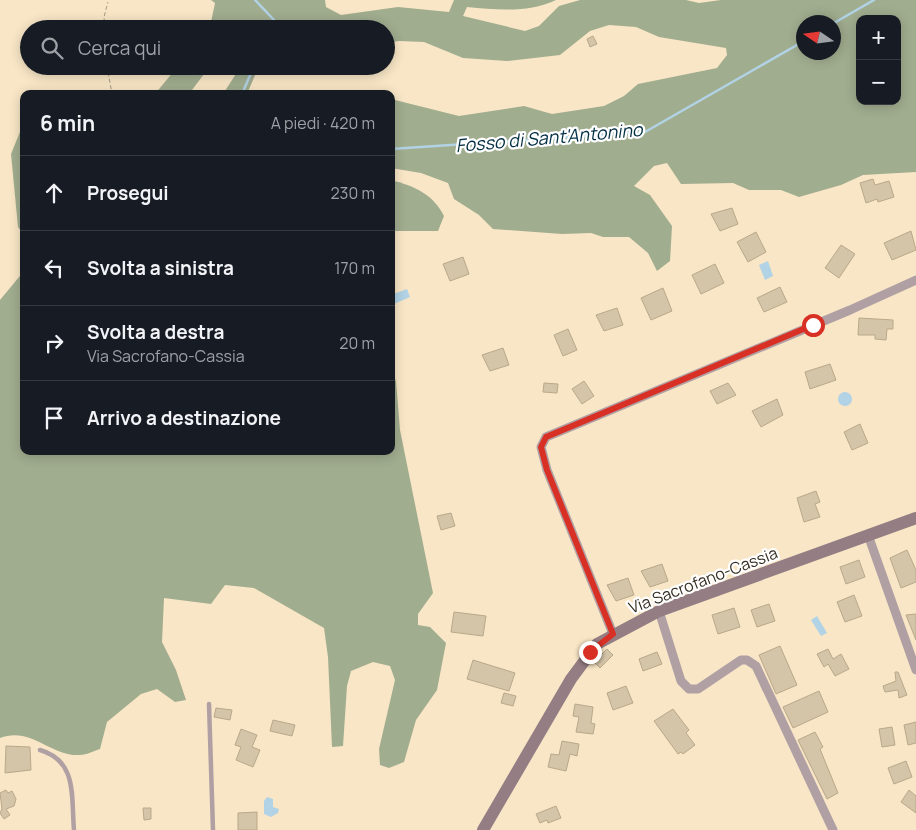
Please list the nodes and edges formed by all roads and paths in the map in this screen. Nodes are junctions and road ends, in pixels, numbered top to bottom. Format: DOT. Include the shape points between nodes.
graph roads {
  1 [pos="108,2"];
  2 [pos="104,20"];
  3 [pos="109,75"];
  4 [pos="111,90"];
  5 [pos="916,280"];
  6 [pos="916,518"];
  7 [pos="868,535"];
  8 [pos="659,611"];
  9 [pos="613,634"];
  10 [pos="916,670"];
  11 [pos="209,704"];
  12 [pos="40,750"];
  13 [pos="74,830"];
  14 [pos="213,830"];
  15 [pos="483,830"];
  16 [pos="833,830"];
  1 -- 2 [label="path"];
  3 -- 4 [label="path"];
  5 -- 9 [label="street" via="546,437 541,447 547,470"];
  6 -- 7 [label="street, Via Sacrofano-Cassia"];
  7 -- 8 [label="street, Via Sacrofano-Cassia"];
  7 -- 10 [label="street"];
  8 -- 9 [label="street, Via Sacrofano-Cassia"];
  8 -- 16 [label="street" via="681,681 689,689 698,689 741,660 756,666"];
  9 -- 15 [label="street, Via Sacrofano-Cassia" via="597,644 583,660"];
  11 -- 14 [label="lane"];
  12 -- 13 [label="lane" via="56,756 69,773"];
}
